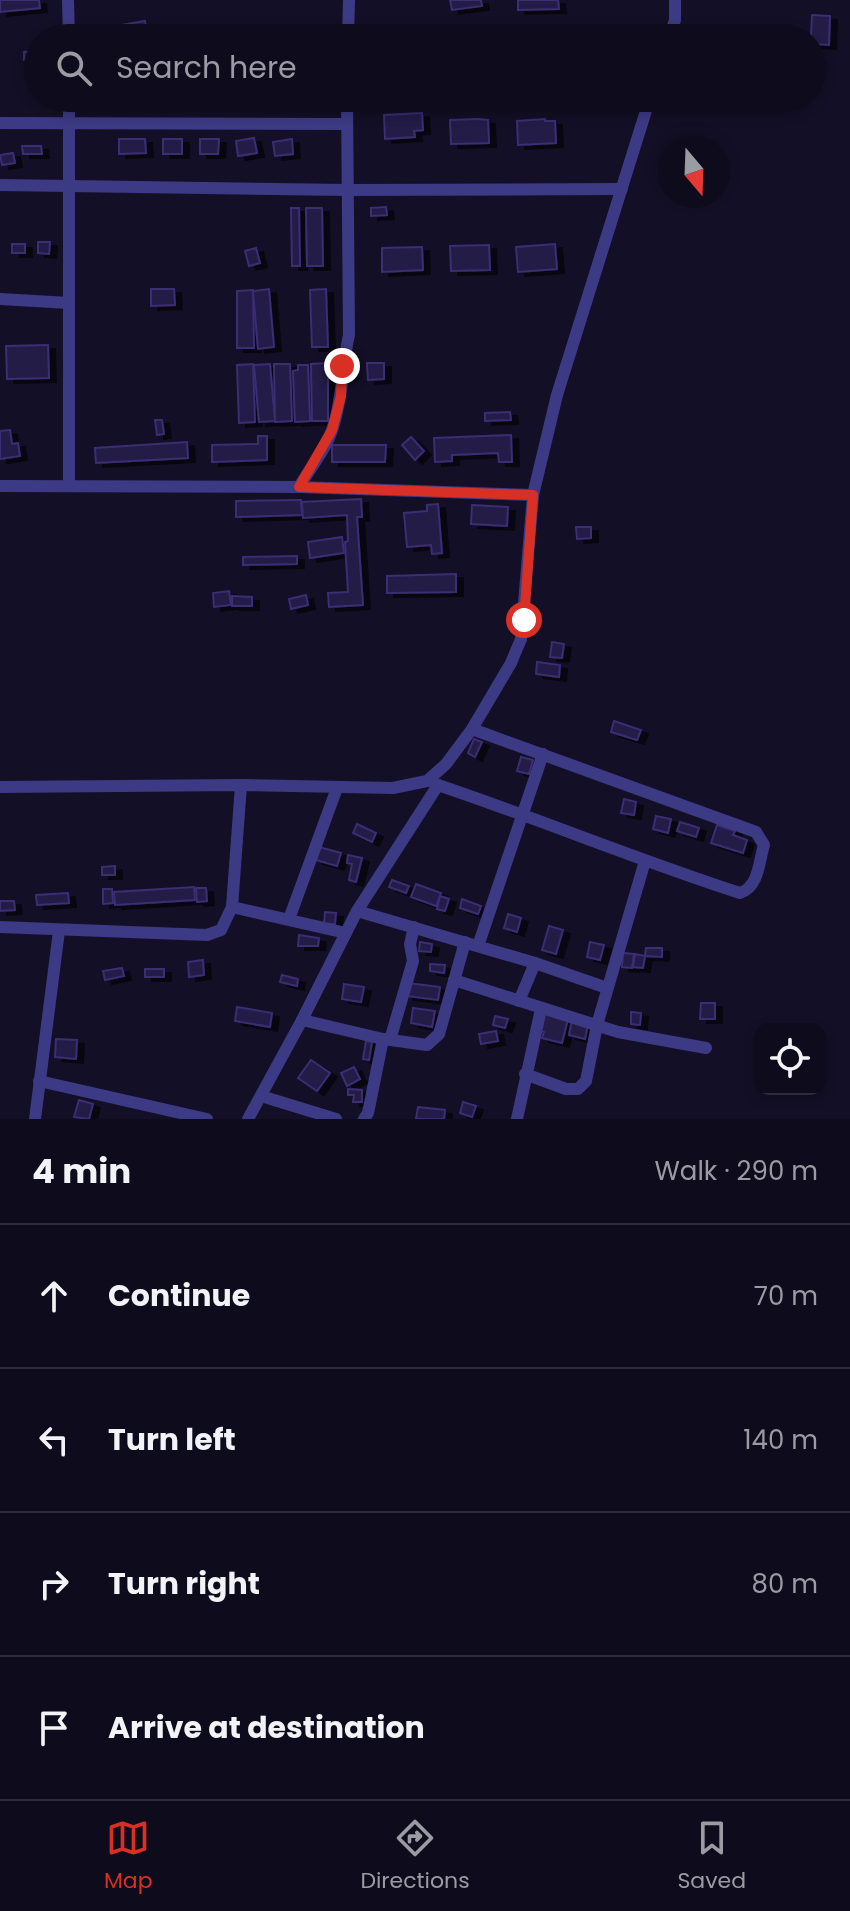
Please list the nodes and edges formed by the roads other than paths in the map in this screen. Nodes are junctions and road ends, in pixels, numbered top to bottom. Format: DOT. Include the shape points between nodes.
graph roads {
  1 [pos="68,0"];
  2 [pos="349,0"];
  3 [pos="675,0"];
  4 [pos="69,24"];
  5 [pos="348,24"];
  6 [pos="674,24"];
  7 [pos="69,112"];
  8 [pos="347,112"];
  9 [pos="646,112"];
  10 [pos="0,123"];
  11 [pos="69,123"];
  12 [pos="347,124"];
  13 [pos="0,185"];
  14 [pos="69,185"];
  15 [pos="622,189"];
  16 [pos="347,190"];
  17 [pos="0,299"];
  18 [pos="69,303"];
  19 [pos="0,486"];
  20 [pos="69,486"];
  21 [pos="299,487"];
  22 [pos="533,495"];
  23 [pos="472,729"];
  24 [pos="543,754"];
  25 [pos="432,783"];
  26 [pos="241,785"];
  27 [pos="0,787"];
  28 [pos="337,788"];
  29 [pos="523,813"];
  30 [pos="645,861"];
  31 [pos="232,907"];
  32 [pos="357,911"];
  33 [pos="289,919"];
  34 [pos="0,927"];
  35 [pos="414,927"];
  36 [pos="59,931"];
  37 [pos="346,933"];
  38 [pos="465,942"];
  39 [pos="478,946"];
  40 [pos="535,963"];
  41 [pos="454,980"];
  42 [pos="607,988"];
  43 [pos="519,1001"];
  44 [pos="541,1009"];
  45 [pos="302,1020"];
  46 [pos="597,1025"];
  47 [pos="386,1040"];
  48 [pos="706,1048"];
  49 [pos="525,1074"];
  50 [pos="39,1081"];
  51 [pos="261,1096"];
  52 [pos="35,1119"];
  53 [pos="207,1119"];
  54 [pos="248,1119"];
  55 [pos="336,1119"];
  56 [pos="364,1119"];
  57 [pos="517,1119"];
  1 -- 4 [label="street"];
  2 -- 5 [label="street"];
  3 -- 6 [label="street"];
  7 -- 11 [label="street"];
  8 -- 12 [label="street"];
  9 -- 15 [label="street"];
  10 -- 11 [label="street"];
  11 -- 12 [label="street"];
  11 -- 14 [label="street"];
  12 -- 16 [label="street"];
  13 -- 14 [label="street"];
  14 -- 16 [label="street"];
  14 -- 18 [label="street"];
  15 -- 16 [label="street"];
  15 -- 22 [label="street" via="557,395"];
  16 -- 21 [label="street" via="349,335 341,396 332,430"];
  17 -- 18 [label="street"];
  18 -- 20 [label="street"];
  19 -- 20 [label="street"];
  20 -- 21 [label="street"];
  21 -- 22 [label="street"];
  22 -- 23 [label="street" via="521,639"];
  23 -- 24 [label="street"];
  23 -- 25 [label="street"];
  24 -- 29 [label="street"];
  24 -- 30 [label="street" via="756,832 764,845 753,884 740,893"];
  25 -- 28 [label="street"];
  25 -- 29 [label="street"];
  25 -- 32 [label="street"];
  26 -- 27 [label="street"];
  26 -- 28 [label="street"];
  26 -- 31 [label="street"];
  28 -- 33 [label="street"];
  29 -- 30 [label="street"];
  29 -- 39 [label="street"];
  30 -- 42 [label="street"];
  31 -- 33 [label="street"];
  31 -- 36 [label="street" via="221,930 207,935"];
  32 -- 35 [label="street"];
  32 -- 37 [label="street"];
  33 -- 37 [label="street"];
  34 -- 36 [label="street"];
  35 -- 38 [label="street"];
  35 -- 47 [label="street" via="413,961"];
  36 -- 50 [label="street"];
  37 -- 45 [label="street"];
  38 -- 39 [label="street"];
  38 -- 41 [label="street"];
  39 -- 40 [label="street"];
  40 -- 42 [label="street"];
  40 -- 43 [label="street"];
  41 -- 43 [label="street"];
  41 -- 47 [label="street" via="434,1041 427,1045"];
  42 -- 46 [label="street"];
  43 -- 44 [label="street"];
  44 -- 46 [label="street"];
  44 -- 49 [label="street"];
  45 -- 47 [label="street"];
  45 -- 51 [label="street"];
  46 -- 48 [label="street"];
  46 -- 49 [label="street" via="578,1089"];
  47 -- 56 [label="street"];
  49 -- 57 [label="street"];
  50 -- 52 [label="street"];
  50 -- 53 [label="street"];
  51 -- 54 [label="street"];
  51 -- 55 [label="street"];
}
